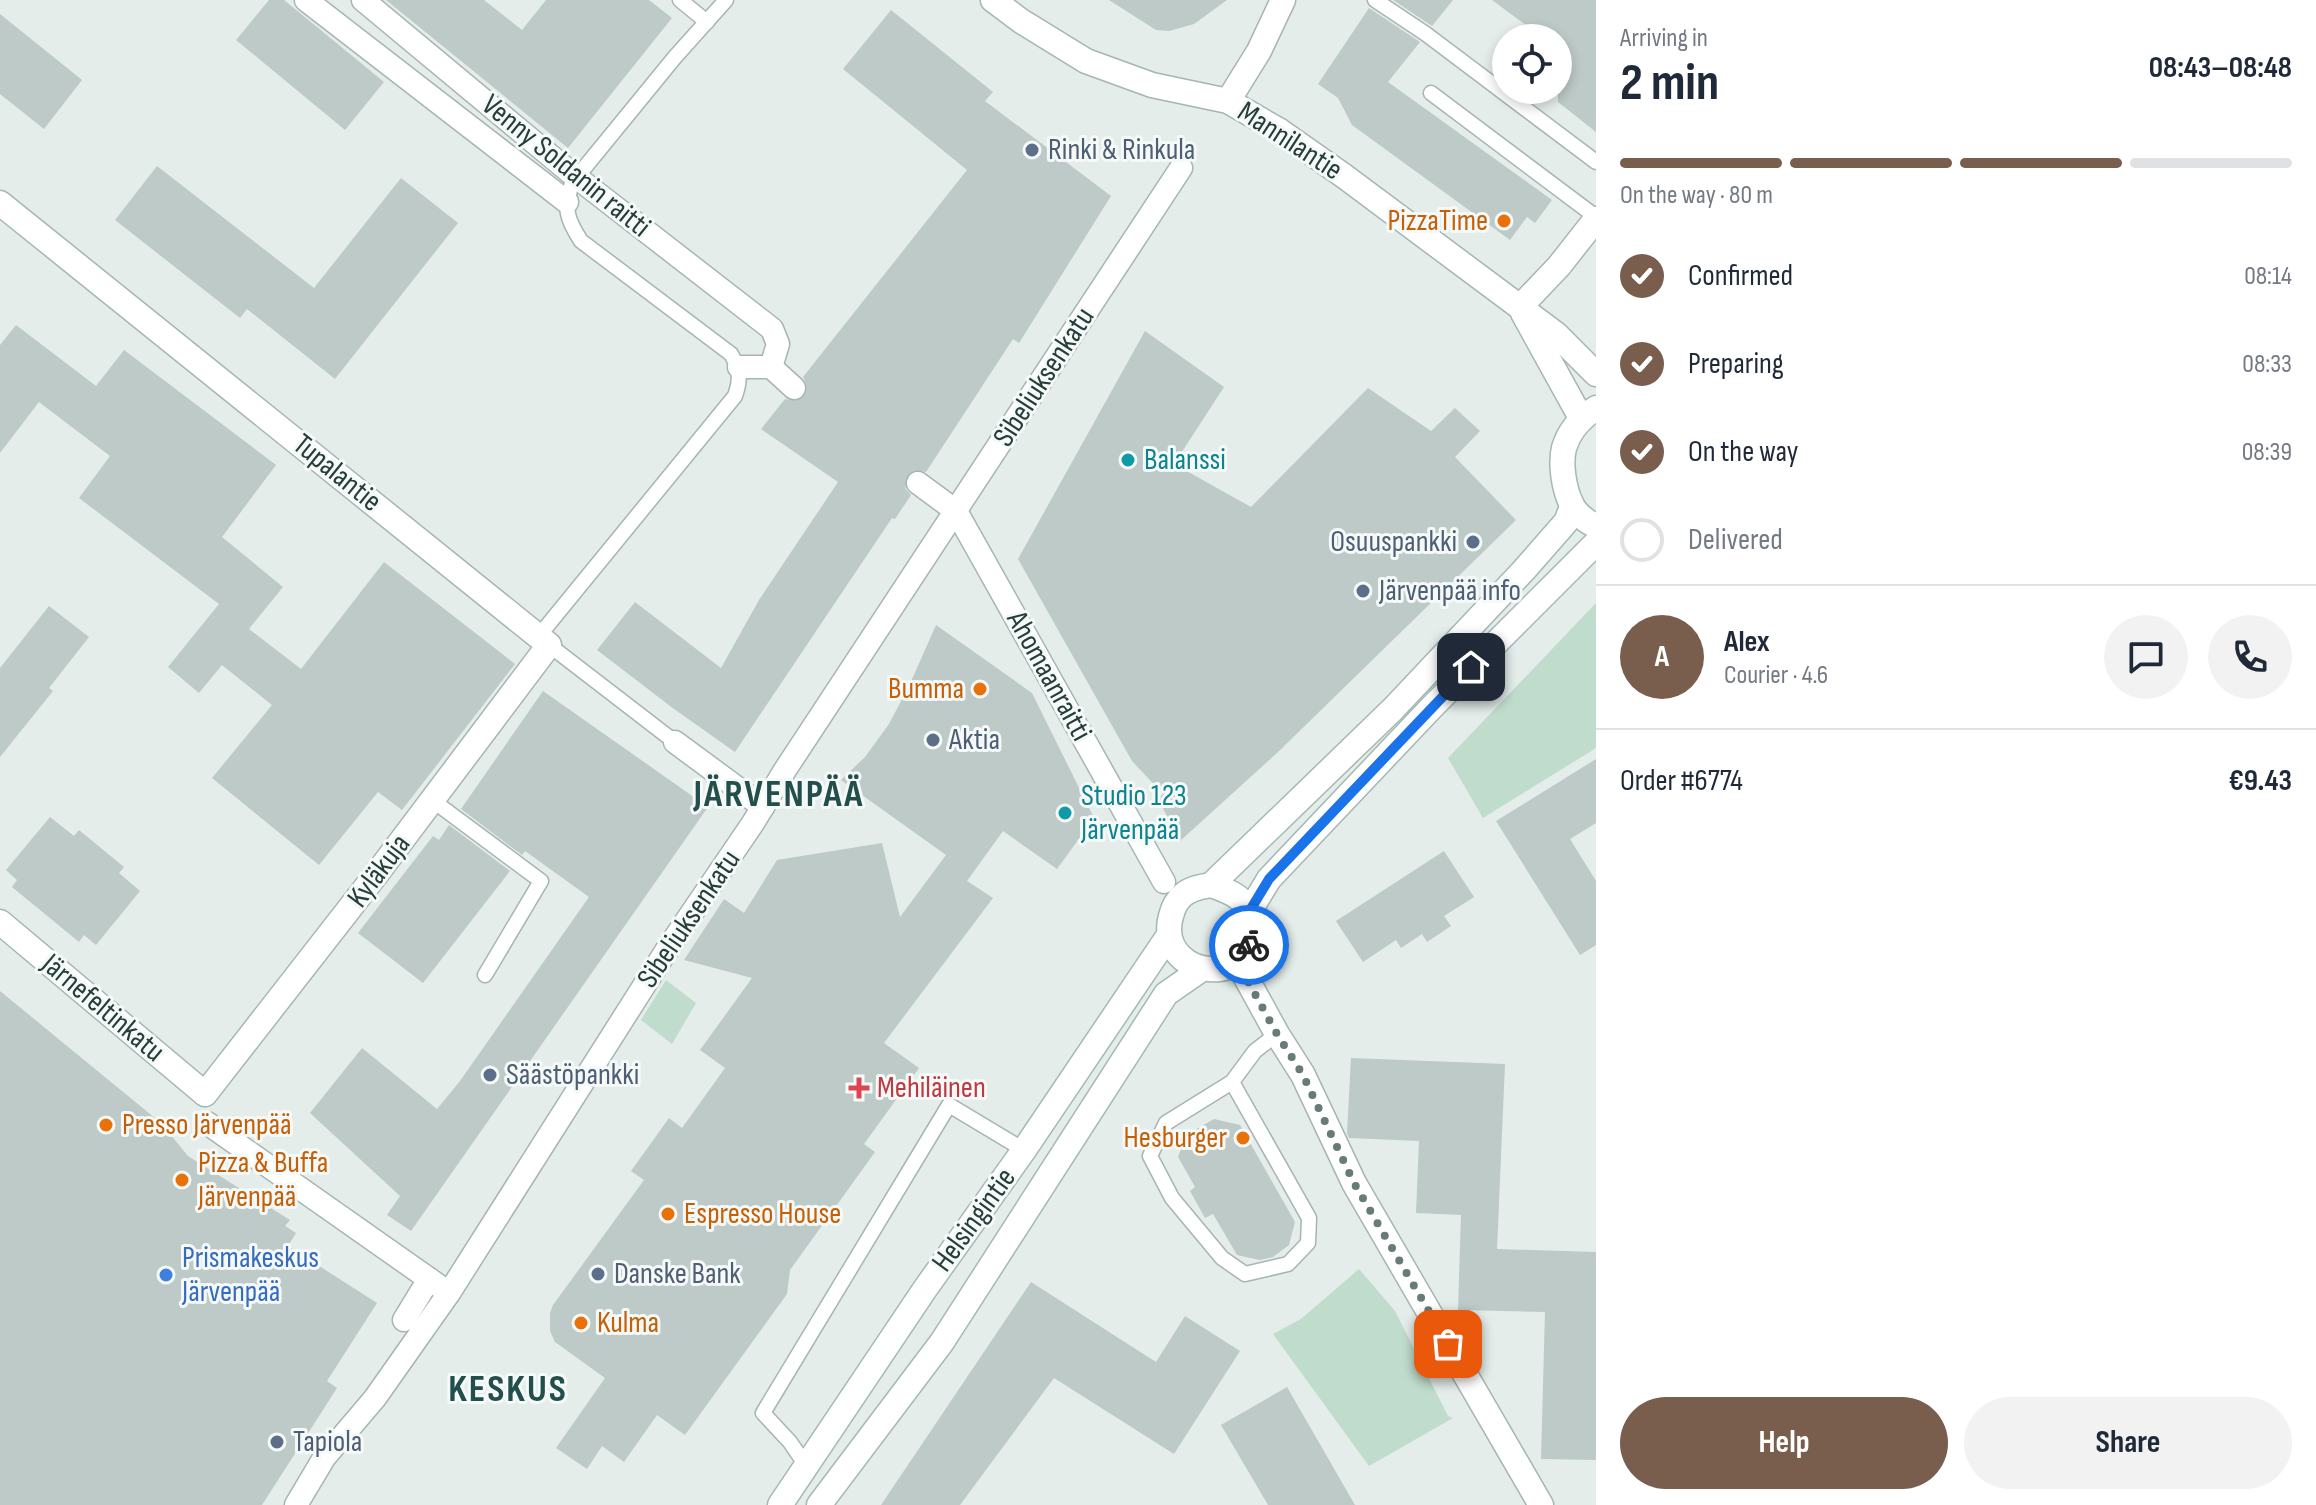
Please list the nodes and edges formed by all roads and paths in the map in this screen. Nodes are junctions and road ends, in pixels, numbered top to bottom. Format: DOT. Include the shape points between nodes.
graph roads {
  1 [pos="306,0"];
  2 [pos="363,0"];
  3 [pos="680,0"];
  4 [pos="726,0"];
  5 [pos="993,0"];
  6 [pos="1283,0"];
  7 [pos="1375,0"];
  8 [pos="707,22"];
  9 [pos="1431,93"];
  10 [pos="1228,101"];
  11 [pos="1596,162"];
  12 [pos="1181,168"];
  13 [pos="577,177"];
  14 [pos="567,202"];
  15 [pos="0,203"];
  16 [pos="1594,227"];
  17 [pos="1520,307"];
  18 [pos="739,367"];
  19 [pos="771,367"];
  20 [pos="1596,374"];
  21 [pos="794,388"];
  22 [pos="1588,413"];
  23 [pos="918,483"];
  24 [pos="1572,507"];
  25 [pos="956,511"];
  26 [pos="1596,526"];
  27 [pos="1596,543"];
  28 [pos="544,641"];
  29 [pos="675,742"];
  30 [pos="432,800"];
  31 [pos="763,807"];
  32 [pos="1164,882"];
  33 [pos="1211,885"];
  34 [pos="1249,912"];
  35 [pos="0,922"];
  36 [pos="1169,935"];
  37 [pos="1238,963"];
  38 [pos="1202,969"];
  39 [pos="485,975"];
  40 [pos="1277,1034"];
  41 [pos="1232,1082"];
  42 [pos="205,1094"];
  43 [pos="207,1123"];
  44 [pos="1024,1150"];
  45 [pos="429,1279"];
  46 [pos="449,1293"];
  47 [pos="404,1320"];
  48 [pos="805,1464"];
  49 [pos="296,1505"];
  50 [pos="780,1505"];
  51 [pos="819,1505"];
  52 [pos="1541,1505"];
  1 -- 14 [label="street, Venny Soldanin raitti"];
  2 -- 13 [label="street, Venny Soldanin raitti"];
  3 -- 8 [label="lane"];
  4 -- 8 [label="lane"];
  5 -- 10 [label="street, Mannilantie" via="1086,61 1152,85"];
  6 -- 10 [label="street"];
  7 -- 11 [label="lane"];
  8 -- 13 [label="lane"];
  9 -- 16 [label="lane"];
  10 -- 17 [label="street, Mannilantie" via="1344,176"];
  12 -- 25 [label="street, Sibeliuksenkatu"];
  13 -- 14 [label="lane"];
  13 -- 19 [label="street, Venny Soldanin raitti" via="772,329 778,344"];
  14 -- 18 [label="lane" via="569,221 581,241 731,354"];
  15 -- 28 [label="street, Tupalantie"];
  16 -- 17 [label="street"];
  17 -- 20 [label="street, Mannilantie"];
  17 -- 22 [label="street, Mannilantie" via="1566,395"];
  18 -- 19 [label="street"];
  18 -- 28 [label="lane" via="735,396"];
  19 -- 21 [label="street"];
  22 -- 24 [label="street" via="1564,448 1563,477"];
  23 -- 25 [label="street"];
  24 -- 26 [label="street"];
  24 -- 33 [label="street" via="1542,550 1393,709"];
  25 -- 31 [label="street, Sibeliuksenkatu"];
  25 -- 32 [label="street, Ahomaanraitti"];
  27 -- 34 [label="street" via="1269,879"];
  28 -- 29 [label="lane, Tupalantie"];
  28 -- 30 [label="street, Kyläkuja"];
  29 -- 31 [label="street"];
  30 -- 39 [label="lane" via="541,881"];
  30 -- 42 [label="street, Kyläkuja"];
  31 -- 46 [label="street, Sibeliuksenkatu"];
  33 -- 34 [label="street" via="1233,893"];
  33 -- 36 [label="street" via="1184,893 1176,903"];
  34 -- 37 [label="street" via="1251,938"];
  35 -- 42 [label="street, Järnefeltinkatu"];
  36 -- 38 [label="street" via="1181,959"];
  36 -- 44 [label="street, Helsingintie"];
  37 -- 38 [label="street"];
  37 -- 40 [label="street"];
  38 -- 51 [label="street, Helsingintie" via="1166,994 942,1342"];
  40 -- 41 [label="lane" via="1255,1051"];
  40 -- 52 [label="street" via="1303,1075 1354,1183"];
  41 -- 41 [label="lane" via="1166,1123 1150,1156 1172,1198 1222,1258 1245,1274 1288,1264 1308,1243 1309,1218"];
  42 -- 43 [label="lane"];
  43 -- 45 [label="street"];
  44 -- 48 [label="street, Helsingintie"];
  44 -- 48 [label="lane" via="949,1105 763,1413"];
  45 -- 46 [label="street"];
  45 -- 47 [label="street"];
  46 -- 49 [label="street, Sibeliuksenkatu" via="369,1394"];
  48 -- 50 [label="street, Helsingintie"];
}
